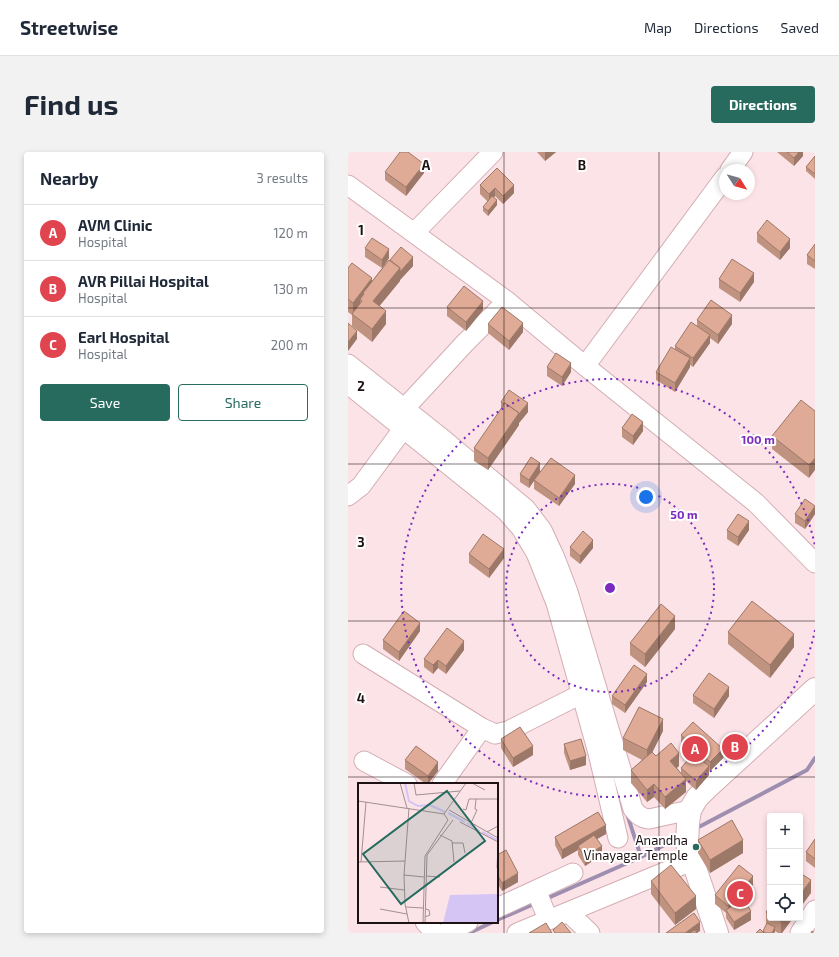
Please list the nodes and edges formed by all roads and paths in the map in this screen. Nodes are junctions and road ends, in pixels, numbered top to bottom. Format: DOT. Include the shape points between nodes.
graph roads {
  1 [pos="492,152"];
  2 [pos="743,152"];
  3 [pos="734,164"];
  4 [pos="719,185"];
  5 [pos="348,186"];
  6 [pos="414,233"];
  7 [pos="507,301"];
  8 [pos="348,364"];
  9 [pos="585,366"];
  10 [pos="348,384"];
  11 [pos="404,409"];
  12 [pos="403,429"];
  13 [pos="348,496"];
  14 [pos="815,563"];
  15 [pos="363,654"];
  16 [pos="815,688"];
  17 [pos="589,690"];
  18 [pos="482,728"];
  19 [pos="364,761"];
  20 [pos="405,783"];
  21 [pos="443,783"];
  22 [pos="690,835"];
  23 [pos="618,838"];
  24 [pos="573,873"];
  25 [pos="536,890"];
  26 [pos="498,908"];
  27 [pos="815,910"];
  28 [pos="568,912"];
  29 [pos="548,919"];
  30 [pos="427,923"];
  31 [pos="466,923"];
  32 [pos="435,933"];
  33 [pos="445,933"];
  34 [pos="517,933"];
  35 [pos="590,933"];
  36 [pos="717,933"];
  37 [pos="800,933"];
  1 -- 6 [label="street"];
  2 -- 3 [label="street"];
  4 -- 9 [label="street"];
  5 -- 6 [label="street"];
  6 -- 7 [label="street"];
  7 -- 9 [label="street"];
  7 -- 11 [label="street"];
  8 -- 11 [label="street"];
  9 -- 14 [label="street" via="756,503"];
  10 -- 12 [label="street"];
  11 -- 17 [label="street" via="526,509 542,530 568,592"];
  12 -- 13 [label="street" via="361,486"];
  12 -- 17 [label="street" via="506,511 521,528 536,553"];
  15 -- 18 [label="street"];
  16 -- 22 [label="main road" via="697,798"];
  17 -- 18 [label="street" via="508,731 495,734"];
  17 -- 22 [label="street" via="633,809 643,818"];
  17 -- 23 [label="street" via="598,753"];
  18 -- 21 [label="street"];
  19 -- 20 [label="street"];
  22 -- 28 [label="street"];
  22 -- 36 [label="main road"];
  24 -- 25 [label="street"];
  25 -- 26 [label="street"];
  25 -- 29 [label="street"];
  27 -- 37 [label="street"];
  28 -- 29 [label="street"];
  28 -- 35 [label="street"];
  29 -- 34 [label="street"];
  30 -- 32 [label="street"];
  31 -- 33 [label="street"];
}
